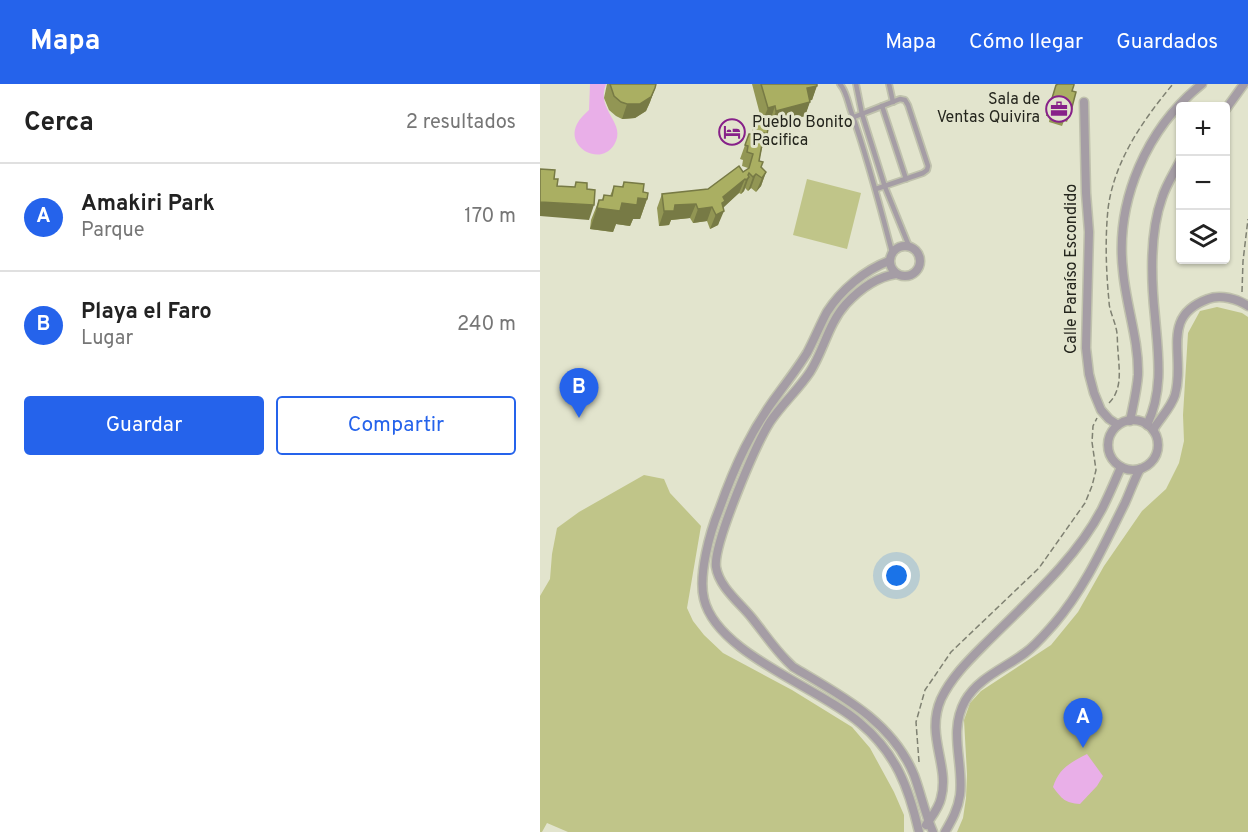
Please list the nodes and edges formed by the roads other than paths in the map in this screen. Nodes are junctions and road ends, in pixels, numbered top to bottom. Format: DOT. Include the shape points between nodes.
graph roads {
  1 [pos="840,84"];
  2 [pos="856,84"];
  3 [pos="890,84"];
  4 [pos="1202,84"];
  5 [pos="1244,84"];
  6 [pos="893,102"];
  7 [pos="1084,102"];
  8 [pos="1230,103"];
  9 [pos="882,106"];
  10 [pos="862,114"];
  11 [pos="854,117"];
  12 [pos="1176,169"];
  13 [pos="906,179"];
  14 [pos="885,187"];
  15 [pos="876,189"];
  16 [pos="909,246"];
  17 [pos="892,252"];
  18 [pos="889,261"];
  19 [pos="896,274"];
  20 [pos="1245,304"];
  21 [pos="1130,421"];
  22 [pos="1118,425"];
  23 [pos="1150,427"];
  24 [pos="1121,467"];
  25 [pos="1140,470"];
  26 [pos="928,822"];
  27 [pos="920,832"];
  28 [pos="933,832"];
  29 [pos="945,832"];
  1 -- 11 [label="lane"];
  2 -- 10 [label="lane"];
  3 -- 6 [label="lane"];
  4 -- 21 [label="street" via="1172,114 1150,144 1128,197 1123,272 1138,377"];
  5 -- 8 [label="street"];
  6 -- 9 [label="lane"];
  6 -- 13 [label="lane" via="900,99 908,105 928,166 923,173"];
  7 -- 22 [label="street, Calle Paraíso Escondido" via="1089,232 1086,348 1091,383 1101,410"];
  9 -- 10 [label="lane"];
  9 -- 13 [label="lane"];
  10 -- 11 [label="lane"];
  10 -- 14 [label="lane"];
  11 -- 15 [label="lane"];
  12 -- 23 [label="street" via="1162,198 1153,237 1159,380"];
  13 -- 14 [label="lane"];
  14 -- 15 [label="lane"];
  14 -- 16 [label="lane"];
  15 -- 17 [label="lane"];
  16 -- 17 [label="street"];
  16 -- 19 [label="street" via="919,256 917,270 905,277"];
  17 -- 18 [label="street"];
  18 -- 19 [label="street"];
  18 -- 27 [label="street" via="867,273 835,301 802,361 746,443 712,529 703,597 710,616 735,643 846,712 874,736 897,765"];
  19 -- 26 [label="street" via="878,279 845,305 810,371 772,419 729,515 716,567 729,591 793,667 850,700 896,744 915,779"];
  20 -- 23 [label="street" via="1216,297 1186,311 1179,322 1179,363 1172,404"];
  21 -- 22 [label="street"];
  21 -- 23 [label="street"];
  22 -- 24 [label="street" via="1108,447"];
  23 -- 25 [label="street" via="1157,437 1157,453"];
  24 -- 25 [label="street"];
  24 -- 26 [label="street" via="1104,506 1078,546 946,689 938,706 935,728 943,783 938,807"];
  25 -- 29 [label="street" via="1073,601 1033,646 966,699 957,728 960,795"];
  26 -- 27 [label="street"];
  26 -- 28 [label="street"];
}
